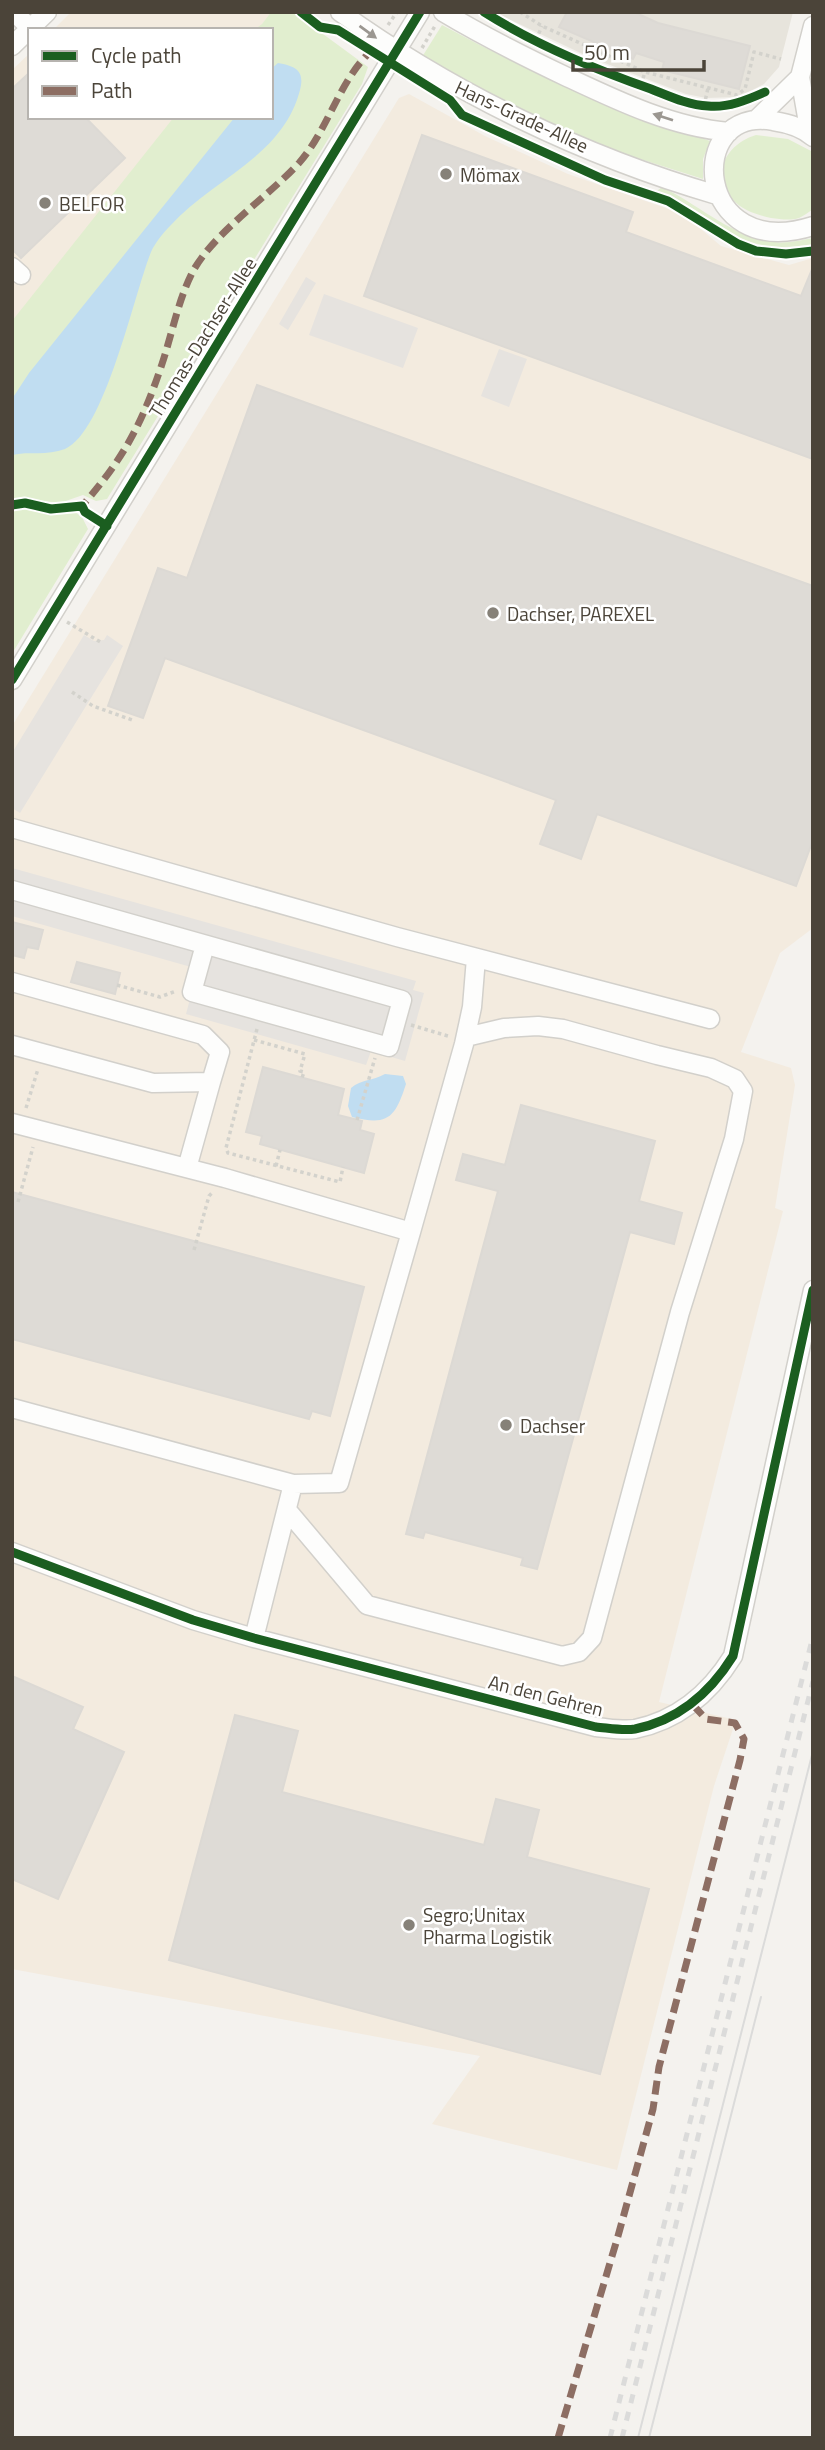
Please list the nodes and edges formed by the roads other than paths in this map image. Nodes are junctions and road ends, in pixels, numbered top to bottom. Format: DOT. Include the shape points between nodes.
graph roads {
  1 [pos="14,12"];
  2 [pos="47,12"];
  3 [pos="340,12"];
  4 [pos="420,12"];
  5 [pos="439,19"];
  6 [pos="813,26"];
  7 [pos="29,28"];
  8 [pos="31,28"];
  9 [pos="28,31"];
  10 [pos="12,46"];
  11 [pos="397,52"];
  12 [pos="800,77"];
  13 [pos="758,118"];
  14 [pos="729,132"];
  15 [pos="811,135"];
  16 [pos="717,195"];
  17 [pos="813,226"];
  18 [pos="15,671"];
  19 [pos="12,828"];
  20 [pos="12,890"];
  21 [pos="205,945"];
  22 [pos="476,958"];
  23 [pos="12,982"];
  24 [pos="710,1019"];
  25 [pos="465,1039"];
  26 [pos="12,1045"];
  27 [pos="211,1082"];
  28 [pos="12,1123"];
  29 [pos="187,1168"];
  30 [pos="411,1232"];
  31 [pos="813,1290"];
  32 [pos="12,1408"];
  33 [pos="293,1484"];
  34 [pos="287,1510"];
  35 [pos="12,1552"];
  36 [pos="254,1638"];
  1 -- 7 [label="street"];
  2 -- 8 [label="street"];
  3 -- 11 [label="street, Hans-Grade-Allee, one-way"];
  4 -- 11 [label="street, Thomas-Dachser-Allee"];
  14 -- 5 [label="street, one-way" via="703,130 619,102"];
  6 -- 12 [label="street"];
  9 -- 10 [label="street"];
  11 -- 16 [label="street, Hans-Grade-Allee" via="558,136"];
  11 -- 18 [label="street, Thomas-Dachser-Allee"];
  12 -- 13 [label="street"];
  12 -- 15 [label="street"];
  13 -- 14 [label="street"];
  13 -- 15 [label="street" via="786,123"];
  14 -- 16 [label="street" via="718,149 712,173"];
  16 -- 17 [label="street" via="741,222 793,232"];
  19 -- 22 [label="street"];
  20 -- 21 [label="street"];
  21 -- 21 [label="street" via="192,992 388,1047 402,1000"];
  22 -- 24 [label="street"];
  22 -- 25 [label="street"];
  23 -- 27 [label="street" via="204,1035 220,1052"];
  25 -- 30 [label="street"];
  25 -- 34 [label="street" via="504,1028 563,1029 711,1068 735,1079 743,1091 734,1139 680,1312 592,1638 579,1653 562,1656 367,1605"];
  26 -- 27 [label="street" via="153,1083"];
  27 -- 29 [label="street"];
  28 -- 29 [label="street"];
  29 -- 30 [label="street"];
  30 -- 33 [label="street" via="339,1483"];
  31 -- 36 [label="street, An den Gehren" via="733,1656 719,1679 693,1705 633,1729 596,1727"];
  32 -- 33 [label="street"];
  33 -- 34 [label="street"];
  34 -- 36 [label="street"];
  35 -- 36 [label="street, An den Gehren"];
}
